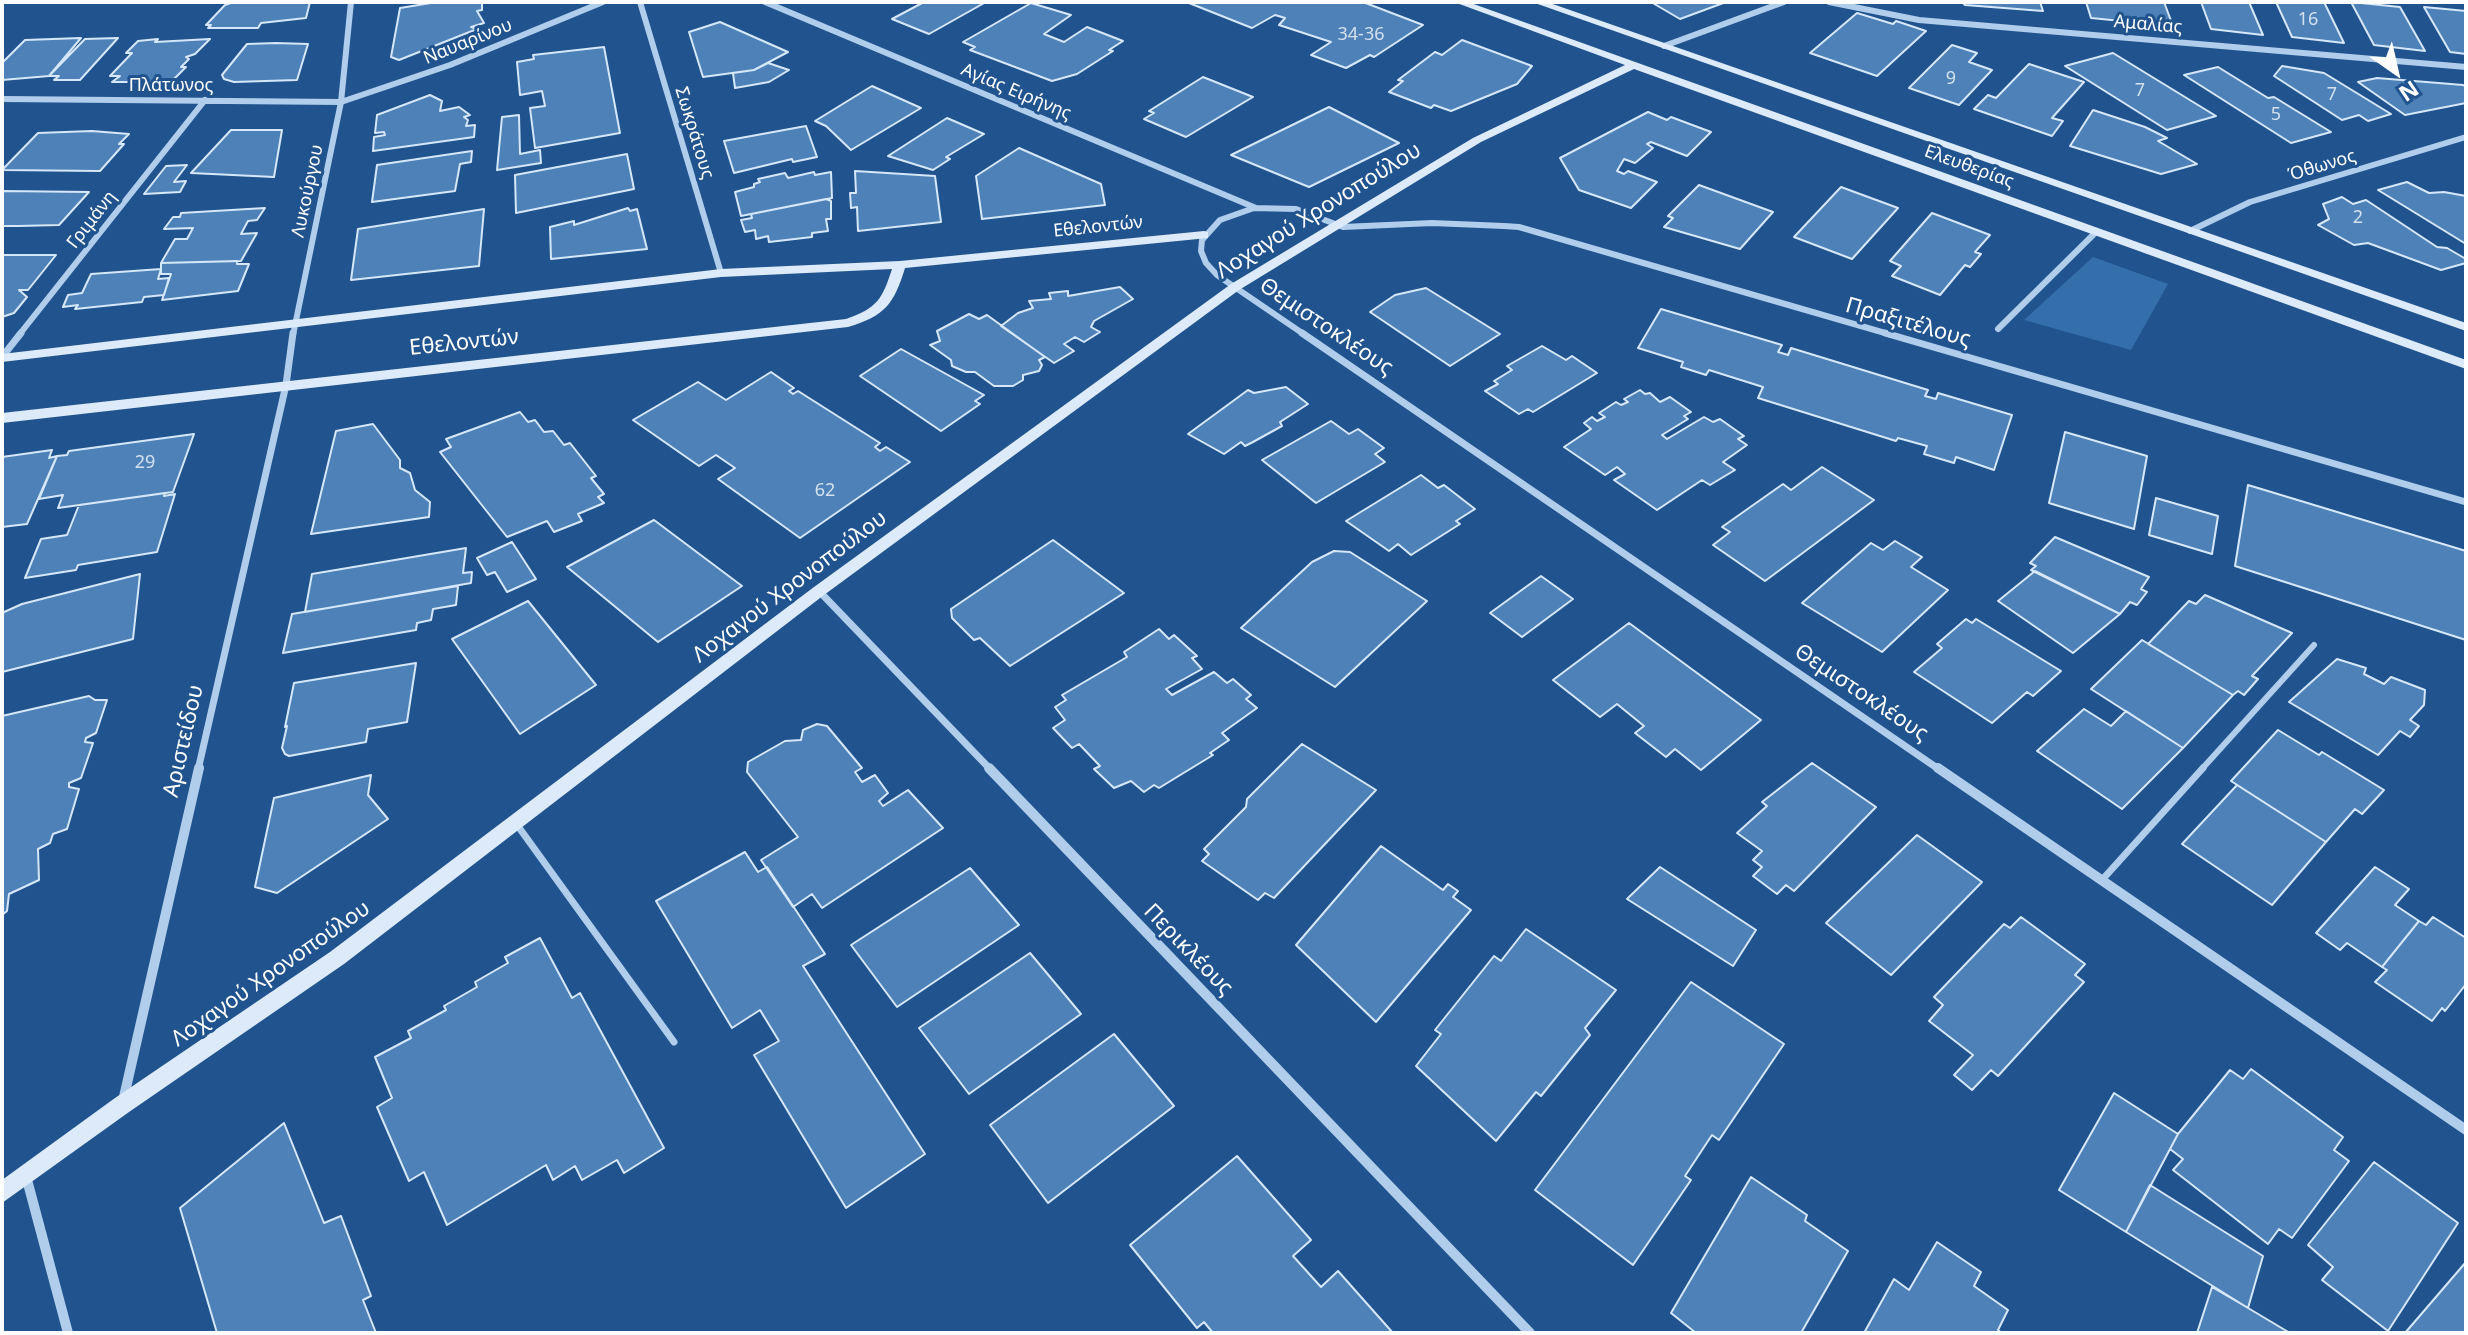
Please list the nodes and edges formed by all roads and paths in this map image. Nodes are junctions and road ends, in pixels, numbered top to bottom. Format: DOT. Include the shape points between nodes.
graph roads {
  1 [pos="351,2"];
  2 [pos="603,2"];
  3 [pos="640,2"];
  4 [pos="765,2"];
  5 [pos="1459,2"];
  6 [pos="1537,2"];
  7 [pos="1784,2"];
  8 [pos="1829,2"];
  9 [pos="1664,46"];
  10 [pos="1634,65"];
  11 [pos="2466,67"];
  12 [pos="2,99"];
  13 [pos="205,100"];
  14 [pos="341,102"];
  15 [pos="2466,137"];
  16 [pos="1257,208"];
  17 [pos="1334,226"];
  18 [pos="2190,231"];
  19 [pos="2096,232"];
  20 [pos="1204,235"];
  21 [pos="900,265"];
  22 [pos="721,273"];
  23 [pos="1235,287"];
  24 [pos="295,322"];
  25 [pos="2466,327"];
  26 [pos="1998,329"];
  27 [pos="2,357"];
  28 [pos="2466,365"];
  29 [pos="286,385"];
  30 [pos="2,418"];
  31 [pos="2466,502"];
  32 [pos="819,591"];
  33 [pos="2314,645"];
  34 [pos="515,822"];
  35 [pos="2102,880"];
  36 [pos="674,1042"];
  37 [pos="122,1105"];
  38 [pos="2466,1130"];
  39 [pos="25,1175"];
  40 [pos="2,1193"];
  41 [pos="68,1333"];
  42 [pos="1530,1333"];
  1 -- 14 [label="street, Λυκούργου"];
  2 -- 14 [label="street, Ναυαρίνου" via="450,65"];
  3 -- 22 [label="street, Σωκράτους"];
  4 -- 16 [label="street, Αγίας Ειρήνης"];
  5 -- 10 [label="street, Ελευθερίας"];
  6 -- 9 [label="street, Ελευθερίας"];
  7 -- 9 [label="street"];
  8 -- 11 [label="street, Αμαλίας" via="1919,20"];
  9 -- 18 [label="street, Ελευθερίας"];
  10 -- 17 [label="street, Λοχαγού Χρονοπούλου" via="1477,140"];
  10 -- 19 [label="street, Ελευθερίας"];
  12 -- 13 [label="street, Πλάτωνος"];
  13 -- 14 [label="street, Πλάτωνος"];
  13 -- 27 [label="street, Γριμάνη"];
  14 -- 24 [label="street, Λυκούργου"];
  15 -- 18 [label="street, Όθωνος" via="2250,202"];
  16 -- 17 [label="street" via="1301,210"];
  16 -- 20 [label="street" via="1217,222"];
  17 -- 23 [label="street, Λοχαγού Χρονοπούλου"];
  17 -- 31 [label="street, Πραξιτέλους" via="1462,221 1519,227"];
  18 -- 25 [label="street, Ελευθερίας"];
  19 -- 26 [label="street"];
  19 -- 28 [label="street, Ελευθερίας"];
  20 -- 21 [label="street, Εθελοντών"];
  20 -- 23 [label="street, Θεμιστοκλέους" via="1199,249 1204,264"];
  21 -- 22 [label="street, Εθελοντών"];
  21 -- 29 [label="street, Εθελοντών" via="887,303 848,323"];
  22 -- 24 [label="street, Εθελοντών"];
  23 -- 32 [label="street, Λοχαγού Χρονοπούλου"];
  23 -- 35 [label="street, Θεμιστοκλέους"];
  24 -- 27 [label="street, Εθελοντών"];
  24 -- 29 [label="street, Λυκούργου"];
  29 -- 30 [label="street, Εθελοντών"];
  29 -- 37 [label="street, Αριστείδου"];
  32 -- 34 [label="street, Λοχαγού Χρονοπούλου"];
  32 -- 42 [label="street, Περικλέους"];
  33 -- 35 [label="lane"];
  34 -- 36 [label="lane"];
  34 -- 37 [label="street, Λοχαγού Χρονοπούλου" via="337,958"];
  35 -- 38 [label="street, Θεμιστοκλέους"];
  37 -- 39 [label="street, Λοχαγού Χρονοπούλου"];
  39 -- 40 [label="street, Λοχαγού Χρονοπούλου"];
  39 -- 41 [label="street"];
}
